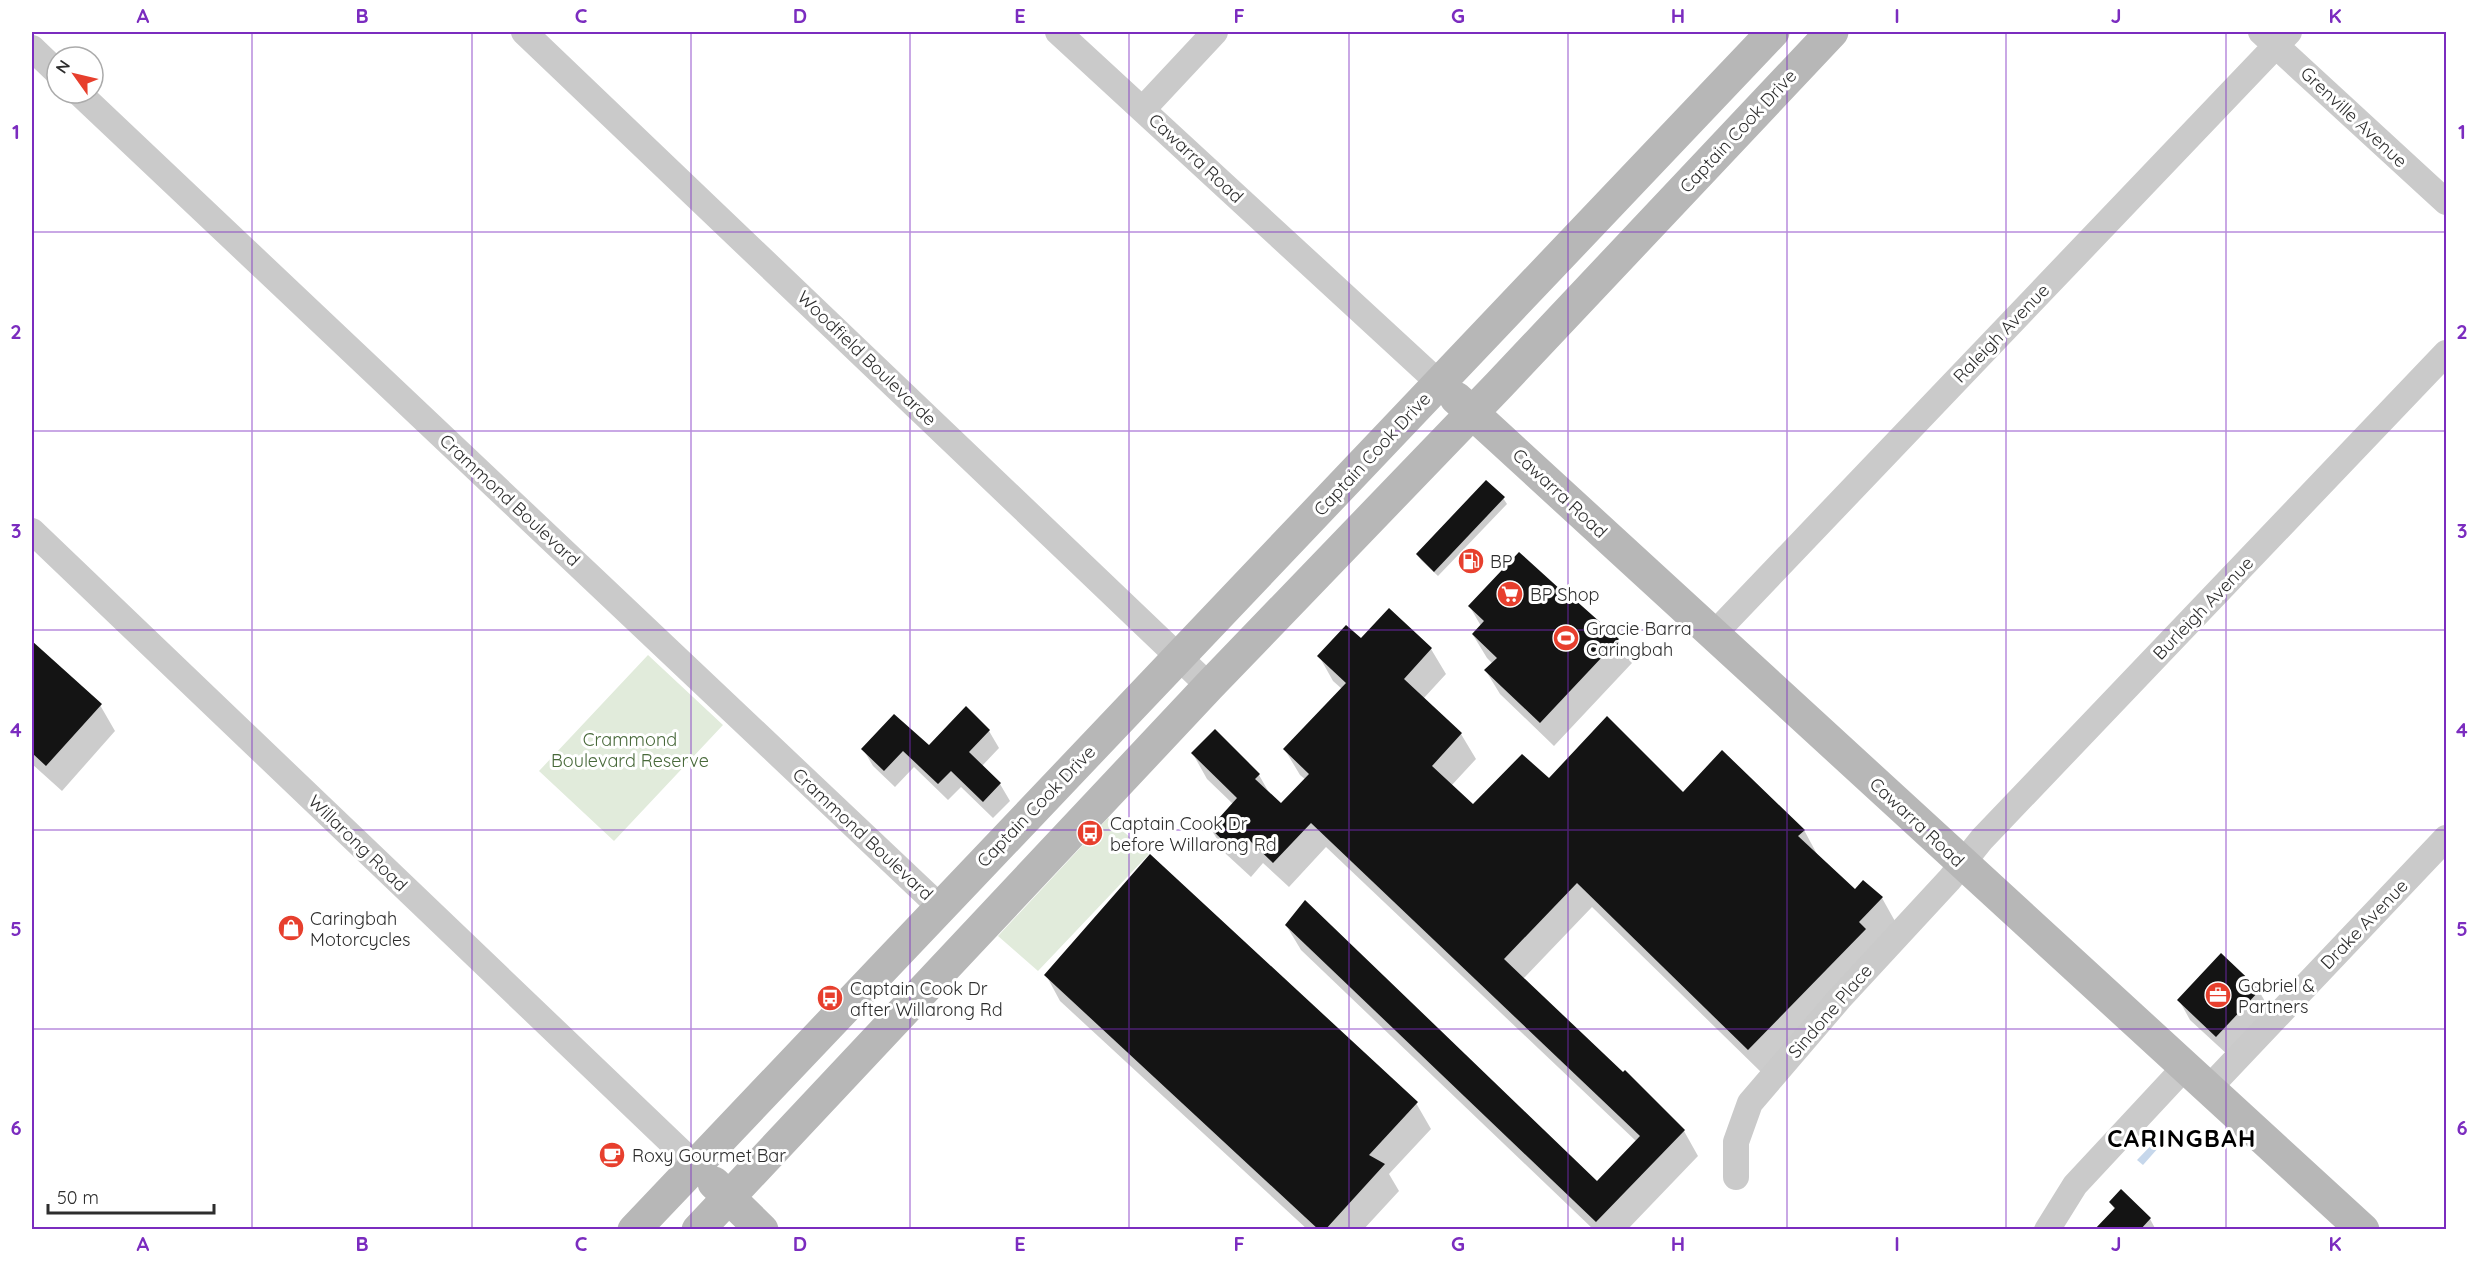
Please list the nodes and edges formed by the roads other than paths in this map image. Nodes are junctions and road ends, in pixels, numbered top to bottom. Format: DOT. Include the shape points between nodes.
graph roads {
  1 [pos="524,32"];
  2 [pos="1058,32"];
  3 [pos="1215,32"];
  4 [pos="1773,32"];
  5 [pos="1832,32"];
  6 [pos="2275,36"];
  7 [pos="32,48"];
  8 [pos="45,60"];
  9 [pos="92,105"];
  10 [pos="1143,110"];
  11 [pos="2446,202"];
  12 [pos="2446,353"];
  13 [pos="1439,382"];
  14 [pos="1472,413"];
  15 [pos="32,531"];
  16 [pos="1713,635"];
  17 [pos="1179,657"];
  18 [pos="1209,686"];
  19 [pos="2446,838"];
  20 [pos="1962,863"];
  21 [pos="940,907"];
  22 [pos="2196,1078"];
  23 [pos="695,1165"];
  24 [pos="1736,1177"];
  25 [pos="729,1197"];
  26 [pos="634,1230"];
  27 [pos="698,1230"];
  28 [pos="762,1230"];
  29 [pos="2047,1230"];
  30 [pos="2364,1230"];
  1 -- 17 [label="street, Woodfield Boulevarde"];
  2 -- 10 [label="street, Cawarra Road"];
  3 -- 10 [label="street"];
  4 -- 13 [label="main road, Captain Cook Drive"];
  5 -- 14 [label="main road, Captain Cook Drive"];
  6 -- 11 [label="street, Grenville Avenue"];
  6 -- 16 [label="street, Raleigh Avenue"];
  7 -- 8 [label="street"];
  9 -- 21 [label="street, Crammond Boulevard"];
  10 -- 13 [label="street, Cawarra Road"];
  12 -- 20 [label="street, Burleigh Avenue"];
  13 -- 14 [label="main road, Captain Cook Drive"];
  13 -- 17 [label="main road, Captain Cook Drive"];
  14 -- 16 [label="main road, Cawarra Road"];
  14 -- 18 [label="main road, Captain Cook Drive"];
  15 -- 23 [label="street, Willarong Road"];
  16 -- 20 [label="main road, Cawarra Road"];
  17 -- 18 [label="street, Woodfield Boulevarde"];
  17 -- 21 [label="main road, Captain Cook Drive"];
  18 -- 25 [label="main road, Captain Cook Drive"];
  19 -- 22 [label="street, Drake Avenue"];
  20 -- 22 [label="main road, Cawarra Road"];
  20 -- 24 [label="street, Sindone Place" via="1750,1103 1736,1142"];
  21 -- 23 [label="main road, Captain Cook Drive"];
  22 -- 29 [label="street, Drake Avenue" via="2075,1185"];
  22 -- 30 [label="main road, Cawarra Road"];
  23 -- 25 [label="main road, Willarong Road"];
  23 -- 26 [label="main road, Captain Cook Drive"];
  25 -- 27 [label="main road, Captain Cook Drive"];
  25 -- 28 [label="main road, Willarong Road"];
}
